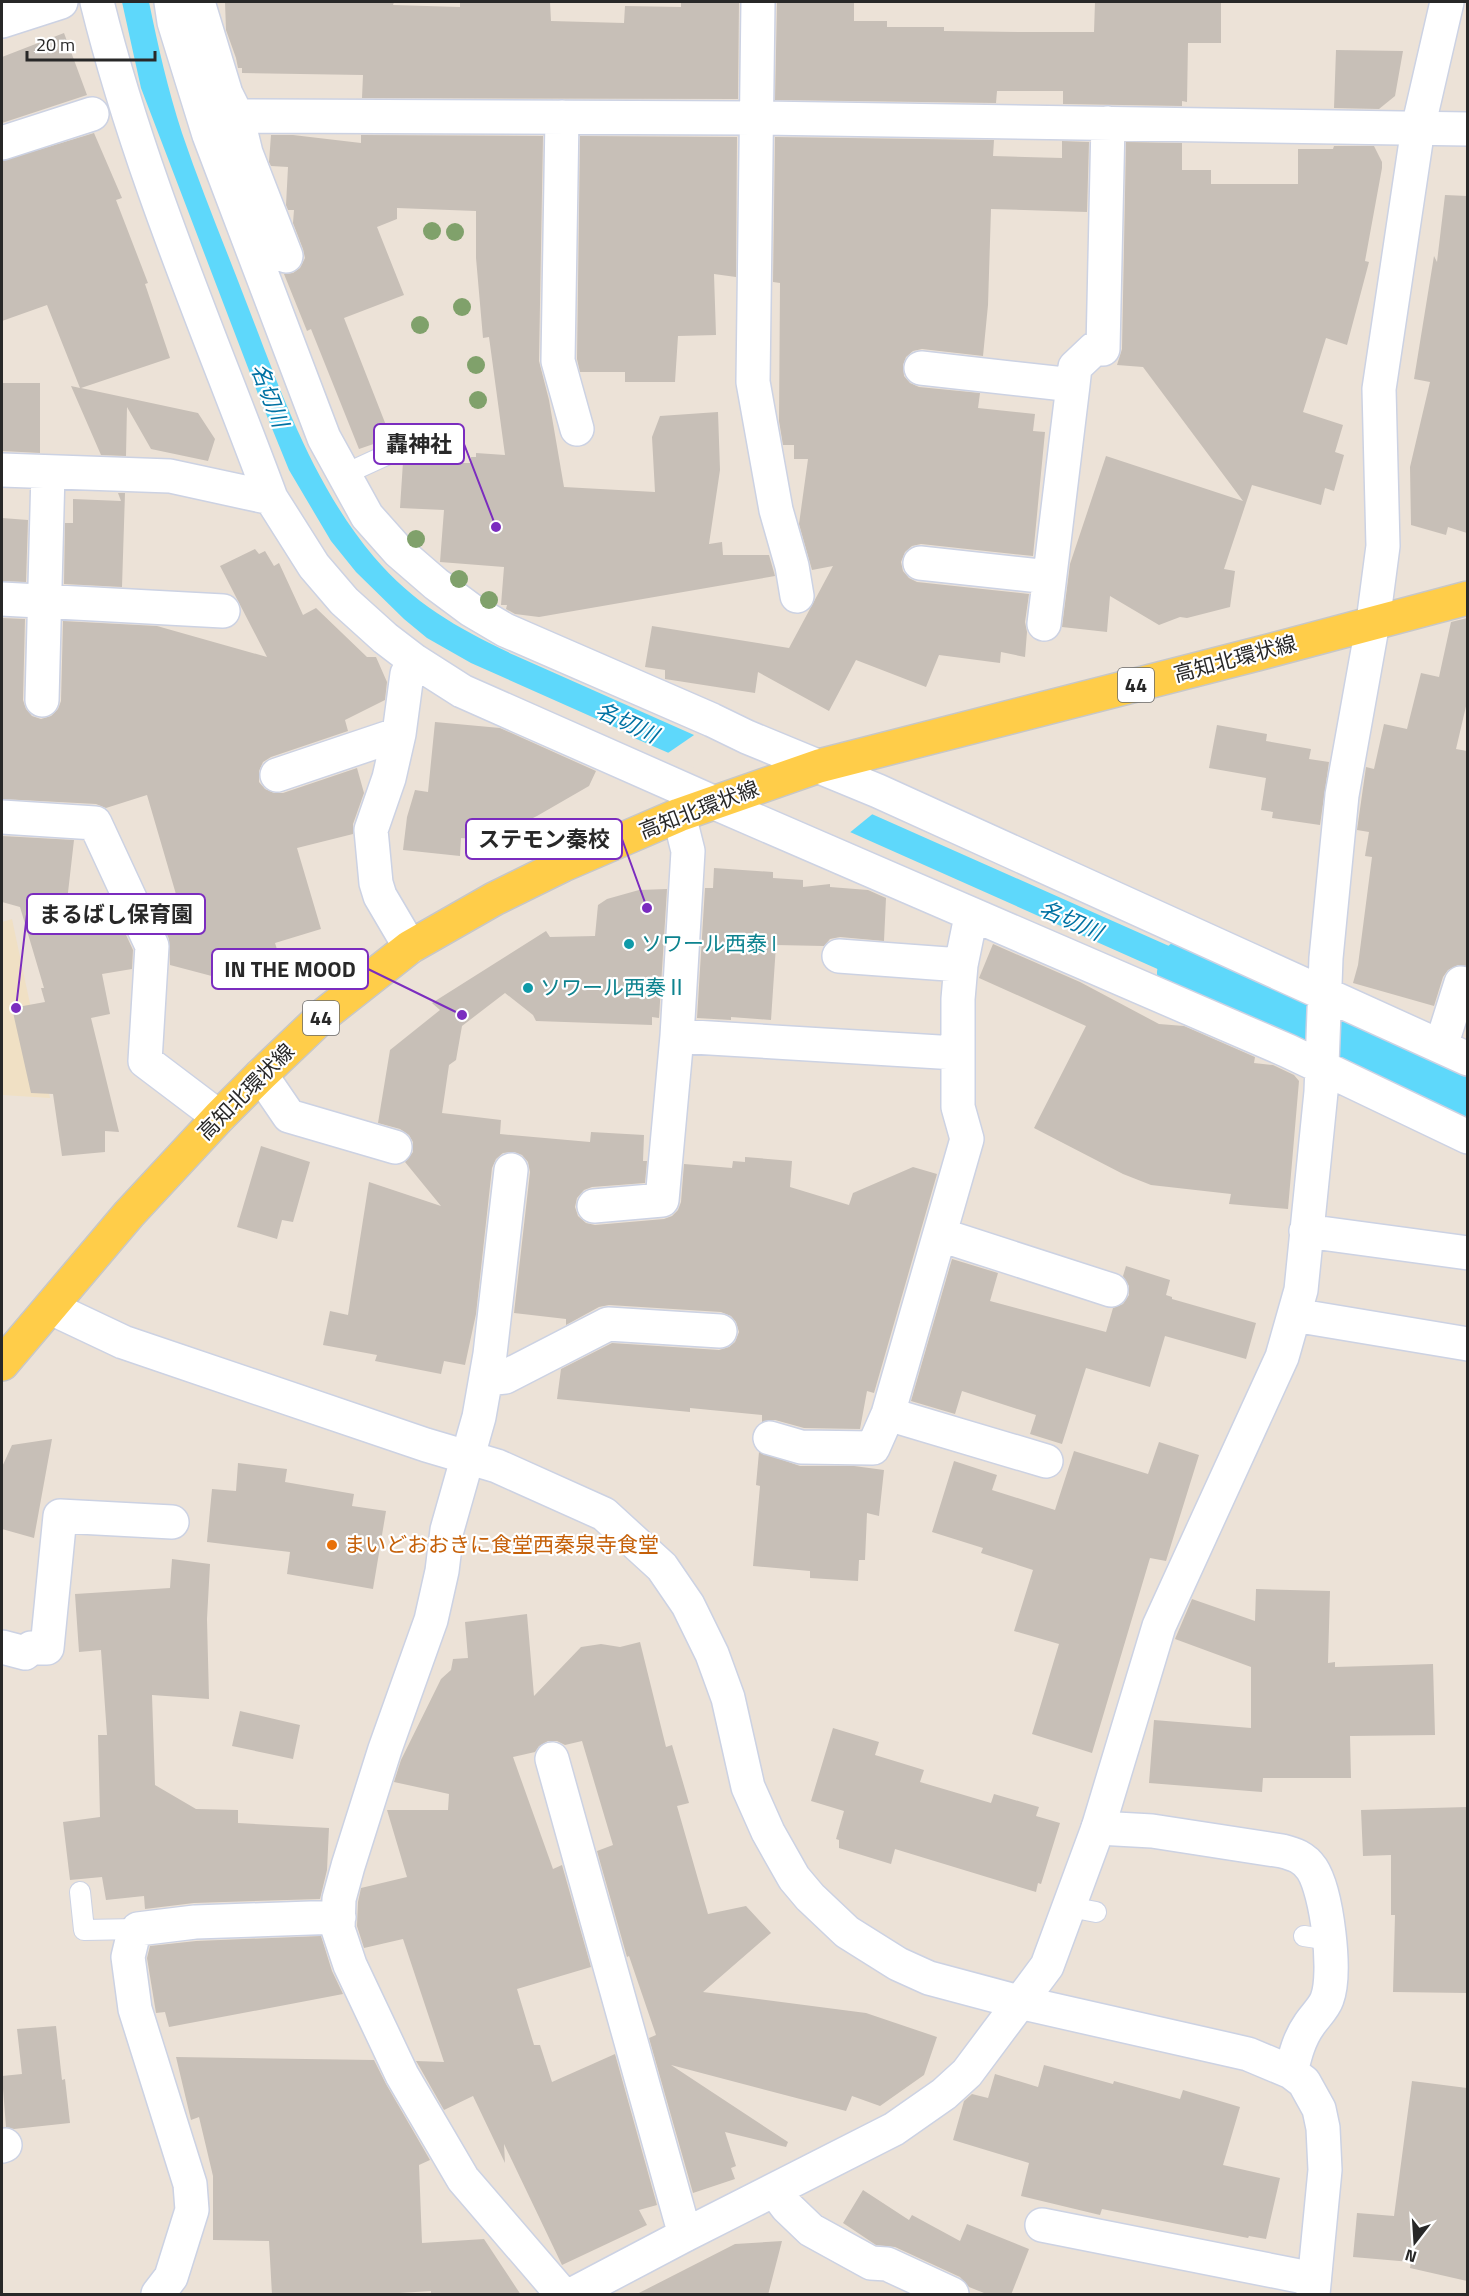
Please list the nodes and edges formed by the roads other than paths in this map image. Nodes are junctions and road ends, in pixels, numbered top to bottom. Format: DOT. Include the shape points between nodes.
graph roads {
  1 [pos="61,2"];
  2 [pos="97,2"];
  3 [pos="171,2"];
  4 [pos="198,2"];
  5 [pos="758,2"];
  6 [pos="1447,2"];
  7 [pos="2,21"];
  8 [pos="92,114"];
  9 [pos="237,116"];
  10 [pos="562,117"];
  11 [pos="756,118"];
  12 [pos="1107,123"];
  13 [pos="1418,128"];
  14 [pos="1467,129"];
  15 [pos="2,143"];
  16 [pos="286,256"];
  17 [pos="921,368"];
  18 [pos="1073,385"];
  19 [pos="577,429"];
  20 [pos="417,441"];
  21 [pos="2,470"];
  22 [pos="48,472"];
  23 [pos="343,475"];
  24 [pos="271,498"];
  25 [pos="920,563"];
  26 [pos="1049,577"];
  27 [pos="797,596"];
  28 [pos="1467,598"];
  29 [pos="2,599"];
  30 [pos="43,601"];
  31 [pos="223,611"];
  32 [pos="1373,622"];
  33 [pos="1044,624"];
  34 [pos="415,661"];
  35 [pos="42,700"];
  36 [pos="399,734"];
  37 [pos="811,768"];
  38 [pos="277,775"];
  39 [pos="724,800"];
  40 [pos="679,815"];
  41 [pos="2,817"];
  42 [pos="975,916"];
  43 [pos="410,947"];
  44 [pos="839,956"];
  45 [pos="961,965"];
  46 [pos="1461,983"];
  47 [pos="1324,998"];
  48 [pos="677,1036"];
  49 [pos="1454,1052"];
  50 [pos="956,1053"];
  51 [pos="1322,1059"];
  52 [pos="261,1074"];
  53 [pos="219,1116"];
  54 [pos="1467,1137"];
  55 [pos="395,1147"];
  56 [pos="511,1170"];
  57 [pos="594,1206"];
  58 [pos="1306,1231"];
  59 [pos="941,1235"];
  60 [pos="1467,1253"];
  61 [pos="1111,1290"];
  62 [pos="51,1308"];
  63 [pos="1294,1315"];
  64 [pos="720,1331"];
  65 [pos="1467,1344"];
  66 [pos="2,1365"];
  67 [pos="486,1379"];
  68 [pos="888,1414"];
  69 [pos="770,1438"];
  70 [pos="466,1456"];
  71 [pos="1046,1461"];
  72 [pos="172,1522"];
  73 [pos="2,1647"];
  74 [pos="552,1759"];
  75 [pos="1098,1828"];
  76 [pos="80,1892"];
  77 [pos="339,1917"];
  78 [pos="138,1929"];
  79 [pos="1019,2002"];
  80 [pos="1291,2072"];
  81 [pos="774,2190"];
  82 [pos="1042,2225"];
  83 [pos="685,2235"];
  84 [pos="618,2284"];
  85 [pos="1314,2287"];
  86 [pos="158,2295"];
  87 [pos="562,2295"];
  88 [pos="573,2295"];
  89 [pos="952,2295"];
  1 -- 7 [label="street"];
  2 -- 24 [label="street" via="139,147"];
  3 -- 23 [label="street" via="215,150 324,438"];
  4 -- 9 [label="street" via="226,94"];
  5 -- 11 [label="street"];
  6 -- 13 [label="street"];
  8 -- 15 [label="street"];
  9 -- 10 [label="street"];
  9 -- 16 [label="street" via="246,153"];
  10 -- 11 [label="street"];
  10 -- 19 [label="street" via="558,361"];
  11 -- 12 [label="street"];
  11 -- 27 [label="street" via="753,382 776,510"];
  12 -- 13 [label="street"];
  12 -- 18 [label="street" via="1103,349 1094,350 1075,367"];
  13 -- 14 [label="street"];
  13 -- 32 [label="street" via="1379,389 1383,546"];
  17 -- 18 [label="street"];
  18 -- 26 [label="street"];
  20 -- 23 [label="lane"];
  21 -- 22 [label="street"];
  22 -- 24 [label="street" via="170,476"];
  22 -- 30 [label="street"];
  23 -- 37 [label="street" via="368,516 399,552 471,610 505,630 712,720"];
  24 -- 34 [label="street" via="314,566 344,601"];
  25 -- 26 [label="street"];
  26 -- 33 [label="street"];
  28 -- 32 [label="main road, 高知北環状線 / 44"];
  29 -- 30 [label="street"];
  30 -- 31 [label="street"];
  30 -- 35 [label="street"];
  32 -- 37 [label="main road, 高知北環状線 / 44"];
  32 -- 47 [label="street" via="1342,795"];
  34 -- 36 [label="street" via="407,674"];
  34 -- 39 [label="street" via="462,691"];
  36 -- 38 [label="street"];
  36 -- 43 [label="street" via="371,830 380,896"];
  37 -- 39 [label="main road, 高知北環状線 / 44"];
  37 -- 47 [label="street"];
  39 -- 40 [label="main road, 高知北環状線 / 44"];
  39 -- 42 [label="street"];
  40 -- 43 [label="main road, 高知北環状線 / 44" via="563,865"];
  40 -- 48 [label="street" via="688,851"];
  41 -- 53 [label="street" via="94,823 153,946 145,1061"];
  42 -- 45 [label="street" via="969,926"];
  42 -- 51 [label="street"];
  43 -- 52 [label="main road, 高知北環状線 / 44" via="325,1014"];
  44 -- 45 [label="street"];
  45 -- 50 [label="street"];
  46 -- 49 [label="street"];
  47 -- 49 [label="street"];
  47 -- 51 [label="street"];
  48 -- 50 [label="street"];
  48 -- 57 [label="street" via="662,1200"];
  50 -- 59 [label="street" via="958,1107 967,1139"];
  51 -- 54 [label="street"];
  51 -- 58 [label="street"];
  52 -- 53 [label="main road, 高知北環状線 / 44"];
  52 -- 55 [label="street" via="289,1116"];
  53 -- 62 [label="main road, 高知北環状線 / 44" via="129,1214"];
  56 -- 67 [label="street"];
  58 -- 60 [label="street"];
  58 -- 63 [label="street" via="1301,1290"];
  59 -- 61 [label="street"];
  59 -- 68 [label="street"];
  62 -- 66 [label="main road, 高知北環状線 / 44"];
  62 -- 70 [label="street" via="123,1342"];
  63 -- 65 [label="street"];
  63 -- 75 [label="street" via="1282,1357 1159,1626"];
  64 -- 67 [label="street" via="608,1324 505,1377"];
  67 -- 70 [label="street"];
  68 -- 69 [label="street" via="873,1448 801,1447"];
  68 -- 71 [label="street"];
  70 -- 77 [label="street" via="447,1530 431,1620 401,1681 385,1749 339,1899"];
  70 -- 79 [label="street" via="604,1514 662,1567 688,1605 712,1653 728,1698 748,1787 768,1832 794,1878 827,1914 847,1932 898,1964 929,1978"];
  72 -- 73 [label="street" via="60,1516 47,1648 31,1648 25,1653"];
  74 -- 83 [label="street"];
  75 -- 79 [label="street" via="1083,1910"];
  75 -- 80 [label="street" via="1152,1831 1282,1851 1300,1856 1312,1870 1322,1894 1317,1938 1331,1983 1327,2001 1297,2048"];
  76 -- 78 [label="lane" via="84,1930"];
  77 -- 78 [label="street" via="195,1922"];
  77 -- 87 [label="street" via="338,1929 350,1965 402,2075 463,2179"];
  78 -- 86 [label="street" via="128,1957 135,2008 190,2184 192,2210 171,2277"];
  79 -- 80 [label="street" via="1248,2054"];
  79 -- 81 [label="street" via="982,2055 944,2094 894,2129"];
  80 -- 85 [label="street" via="1313,2095 1323,2128 1325,2170"];
  81 -- 83 [label="street"];
  81 -- 89 [label="street" via="811,2230 871,2263 887,2264"];
  82 -- 85 [label="street"];
  83 -- 84 [label="street"];
  84 -- 88 [label="street"];
}
